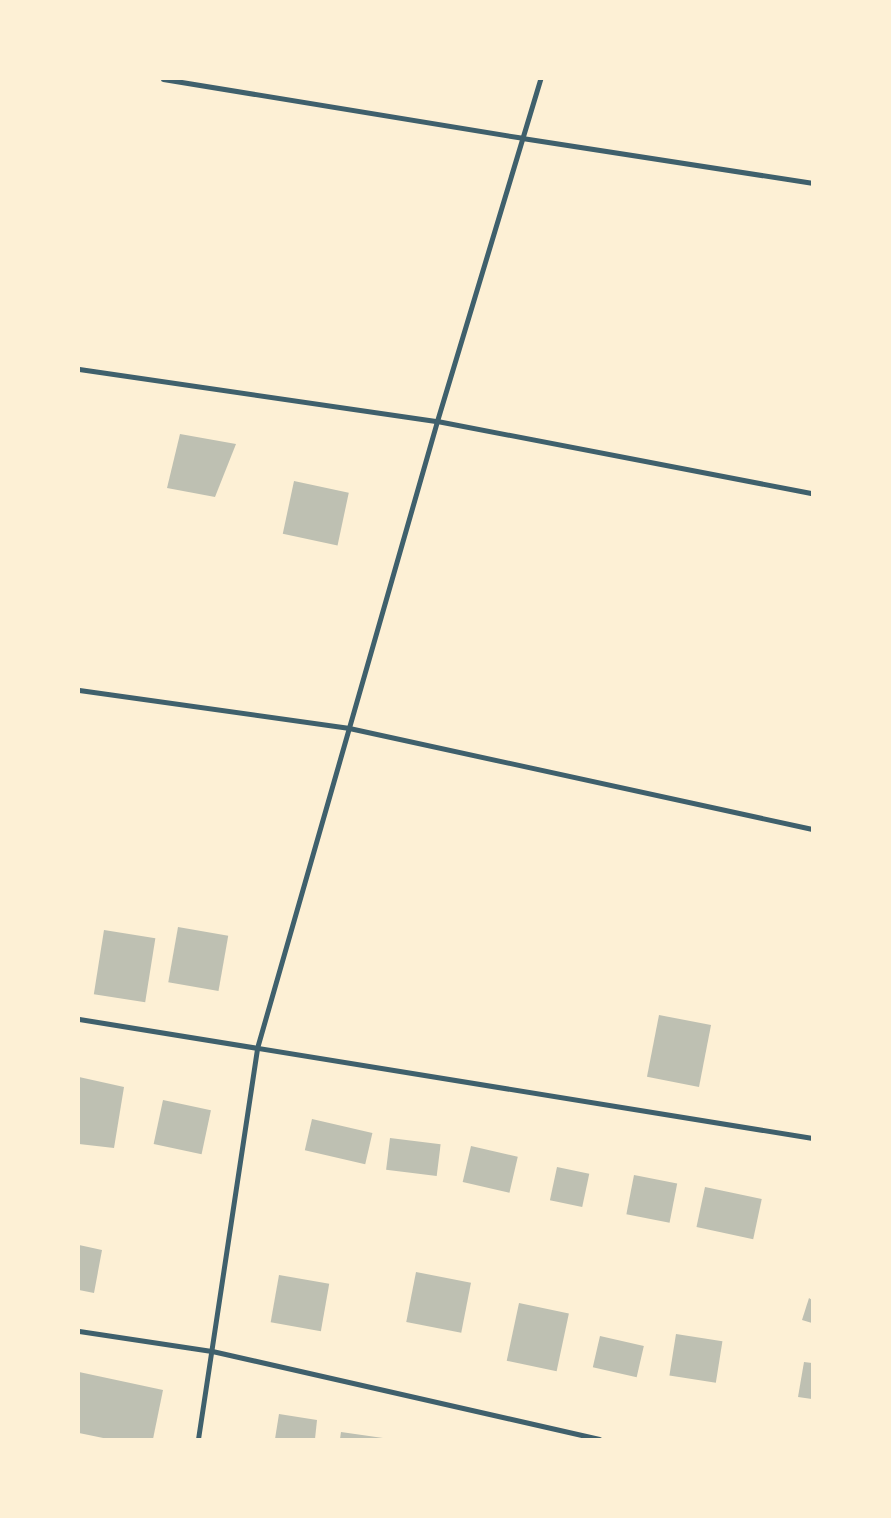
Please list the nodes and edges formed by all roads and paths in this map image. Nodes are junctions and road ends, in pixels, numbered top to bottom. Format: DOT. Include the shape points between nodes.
graph roads {
  1 [pos="163,79"];
  2 [pos="540,79"];
  3 [pos="522,138"];
  4 [pos="812,183"];
  5 [pos="79,369"];
  6 [pos="437,421"];
  7 [pos="812,493"];
  8 [pos="79,690"];
  9 [pos="349,728"];
  10 [pos="812,829"];
  11 [pos="79,1019"];
  12 [pos="257,1048"];
  13 [pos="812,1138"];
  14 [pos="79,1331"];
  15 [pos="212,1352"];
  16 [pos="198,1439"];
  17 [pos="599,1439"];
  1 -- 3 [label="street"];
  2 -- 3 [label="street"];
  3 -- 4 [label="street"];
  3 -- 6 [label="street"];
  5 -- 6 [label="street"];
  6 -- 7 [label="street"];
  6 -- 9 [label="street"];
  8 -- 9 [label="street"];
  9 -- 10 [label="street"];
  9 -- 12 [label="street"];
  11 -- 12 [label="street"];
  12 -- 13 [label="street"];
  12 -- 15 [label="street"];
  14 -- 15 [label="street"];
  15 -- 16 [label="street"];
  15 -- 17 [label="street"];
}
